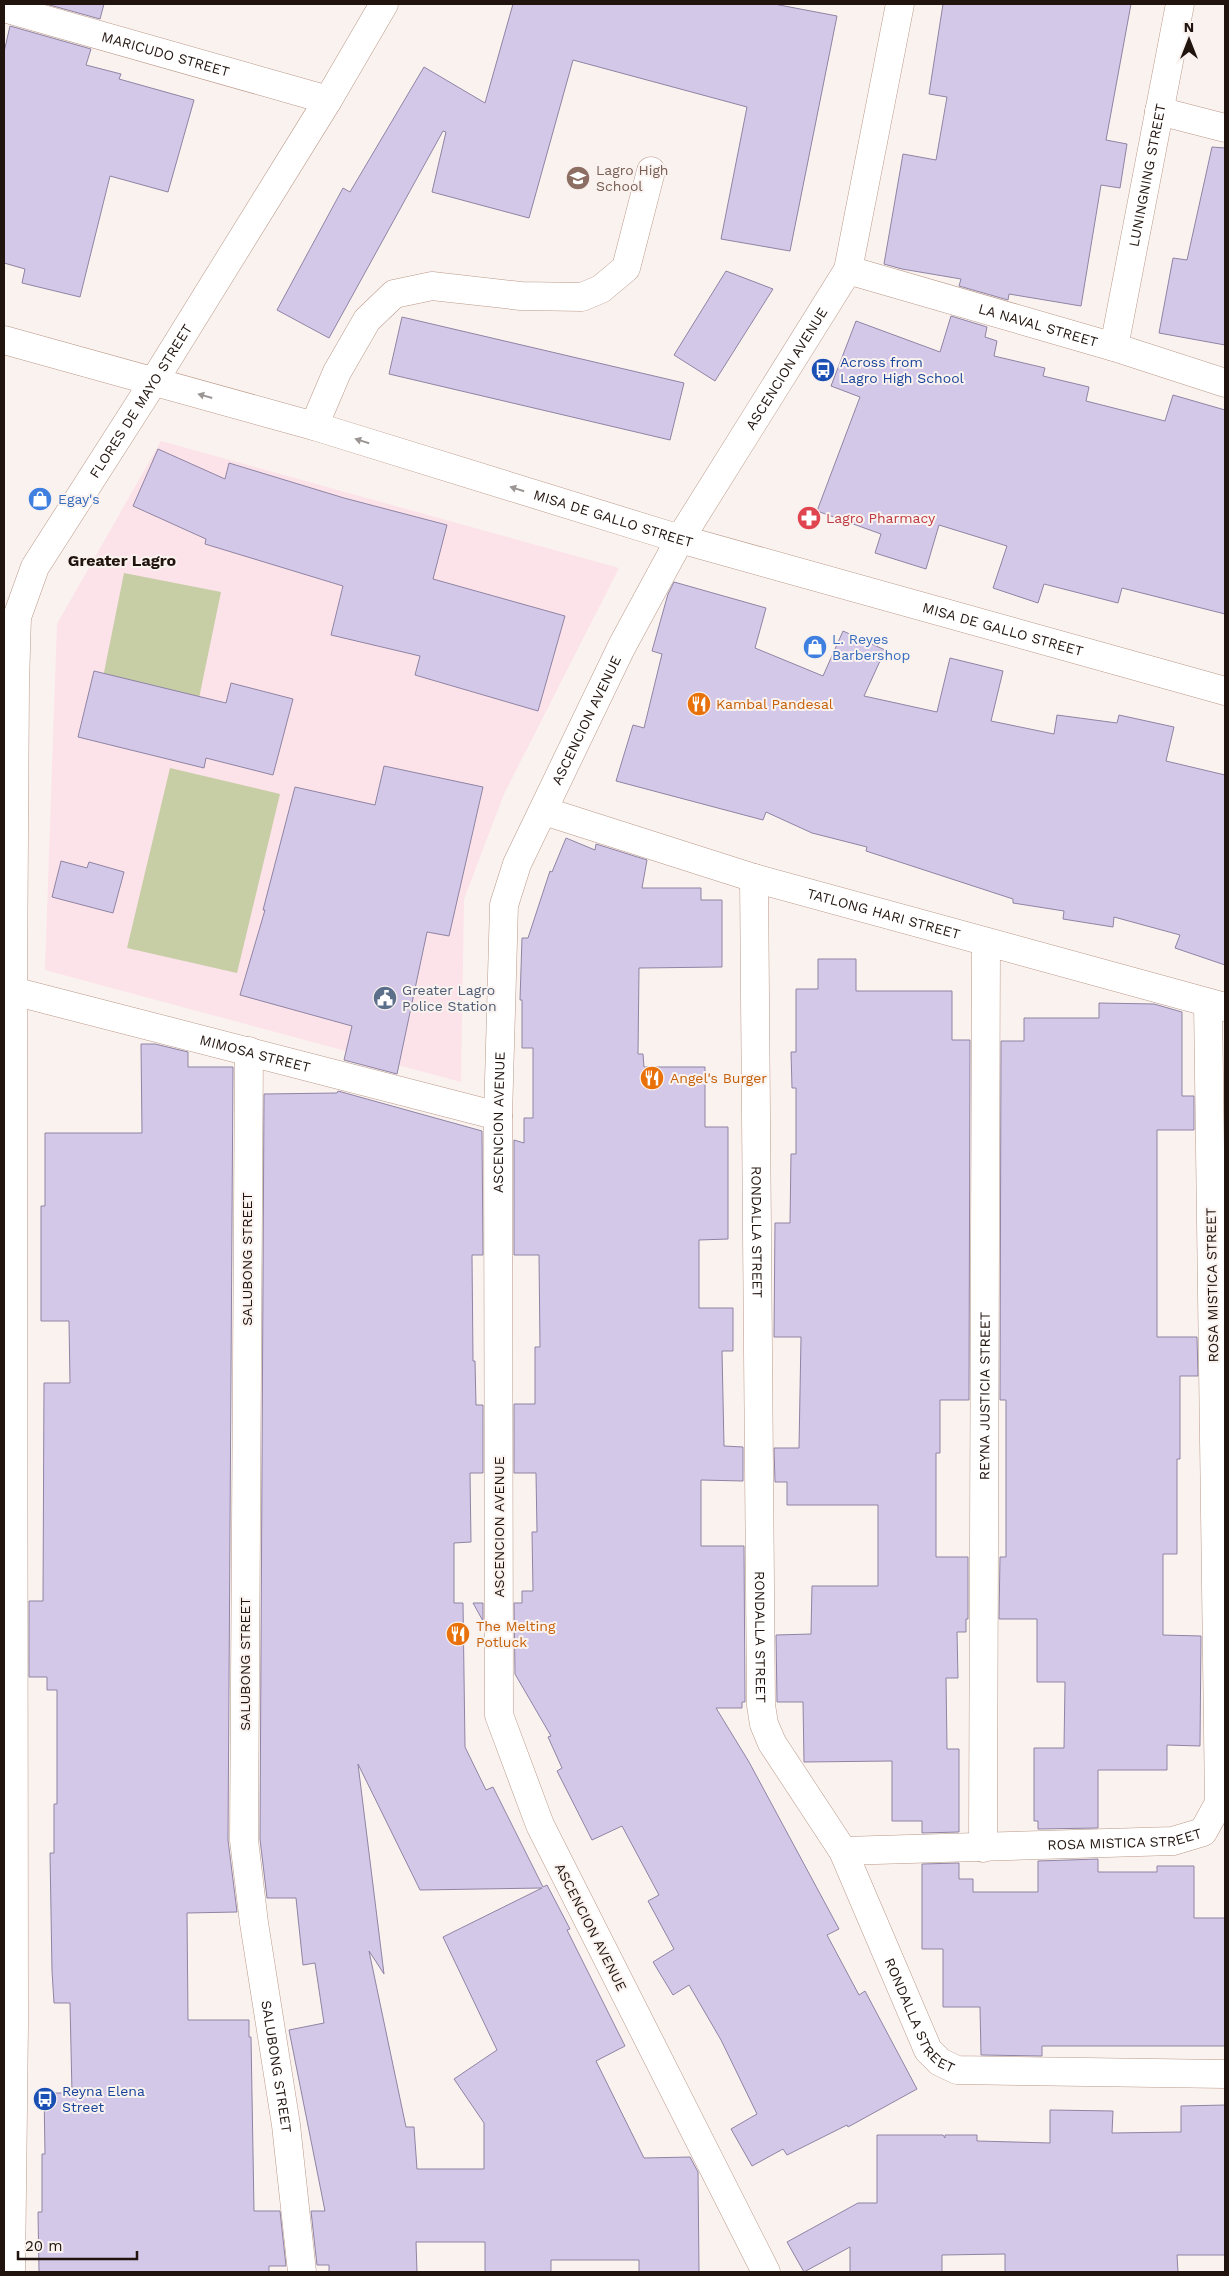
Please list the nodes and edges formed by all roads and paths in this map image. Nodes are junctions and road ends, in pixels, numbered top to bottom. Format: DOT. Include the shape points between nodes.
graph roads {
  1 [pos="384,4"];
  2 [pos="900,4"];
  3 [pos="1180,4"];
  4 [pos="4,8"];
  5 [pos="328,100"];
  6 [pos="1159,110"];
  7 [pos="1225,128"];
  8 [pos="651,171"];
  9 [pos="848,270"];
  10 [pos="4,340"];
  11 [pos="1114,348"];
  12 [pos="154,382"];
  13 [pos="1225,383"];
  14 [pos="314,426"];
  15 [pos="680,539"];
  16 [pos="9,682"];
  17 [pos="1225,690"];
  18 [pos="544,811"];
  19 [pos="754,878"];
  20 [pos="986,942"];
  21 [pos="13,991"];
  22 [pos="1216,1005"];
  23 [pos="248,1051"];
  24 [pos="498,1116"];
  25 [pos="983,1848"];
  26 [pos="843,1851"];
  27 [pos="9,2025"];
  28 [pos="1225,2074"];
  29 [pos="11,2272"];
  30 [pos="302,2272"];
  31 [pos="766,2272"];
  1 -- 5 [label="street, FLORES DE MAYO STREET"];
  2 -- 9 [label="street, ASCENCION AVENUE"];
  3 -- 6 [label="street, LUNINGNING STREET"];
  4 -- 5 [label="street, MARICUDO STREET"];
  5 -- 12 [label="street, FLORES DE MAYO STREET"];
  6 -- 7 [label="street"];
  6 -- 11 [label="street, LUNINGNING STREET"];
  8 -- 14 [label="street" via="626,268 601,288 582,297 521,296 432,286 394,294 367,320 337,372"];
  9 -- 11 [label="street, LA NAVAL STREET"];
  9 -- 15 [label="street, ASCENCION AVENUE"];
  10 -- 12 [label="street, MISA DE GALLO STREET"];
  11 -- 13 [label="street, LA NAVAL STREET"];
  14 -- 12 [label="street, MISA DE GALLO STREET, one-way"];
  12 -- 16 [label="street, FLORES DE MAYO STREET" via="34,567 17,617"];
  15 -- 14 [label="street, MISA DE GALLO STREET, one-way"];
  15 -- 17 [label="street, MISA DE GALLO STREET"];
  15 -- 18 [label="street, ASCENCION AVENUE" via="622,646"];
  16 -- 21 [label="street, FLORES DE MAYO STREET"];
  18 -- 19 [label="street, TATLONG HARI STREET"];
  18 -- 24 [label="street, ASCENCION AVENUE" via="517,864 504,905"];
  19 -- 20 [label="street, TATLONG HARI STREET"];
  19 -- 26 [label="street, RONDALLA STREET" via="761,1705 772,1743"];
  20 -- 22 [label="street, TATLONG HARI STREET"];
  20 -- 25 [label="street, REYNA JUSTICIA STREET"];
  21 -- 23 [label="street, MIMOSA STREET"];
  21 -- 27 [label="street, FLORES DE MAYO STREET"];
  22 -- 25 [label="street, ROSA MISTICA STREET" via="1219,1803 1203,1832 1173,1841"];
  23 -- 24 [label="street, MIMOSA STREET"];
  23 -- 30 [label="street, SALUBONG STREET" via="244,1840 286,2125"];
  24 -- 31 [label="street, ASCENCION AVENUE" via="500,1714 540,1825"];
  25 -- 26 [label="street, ROSA MISTICA STREET"];
  26 -- 28 [label="street, RONDALLA STREET" via="928,2050 940,2062 957,2070"];
  27 -- 29 [label="street, FLORES DE MAYO STREET"];
}
